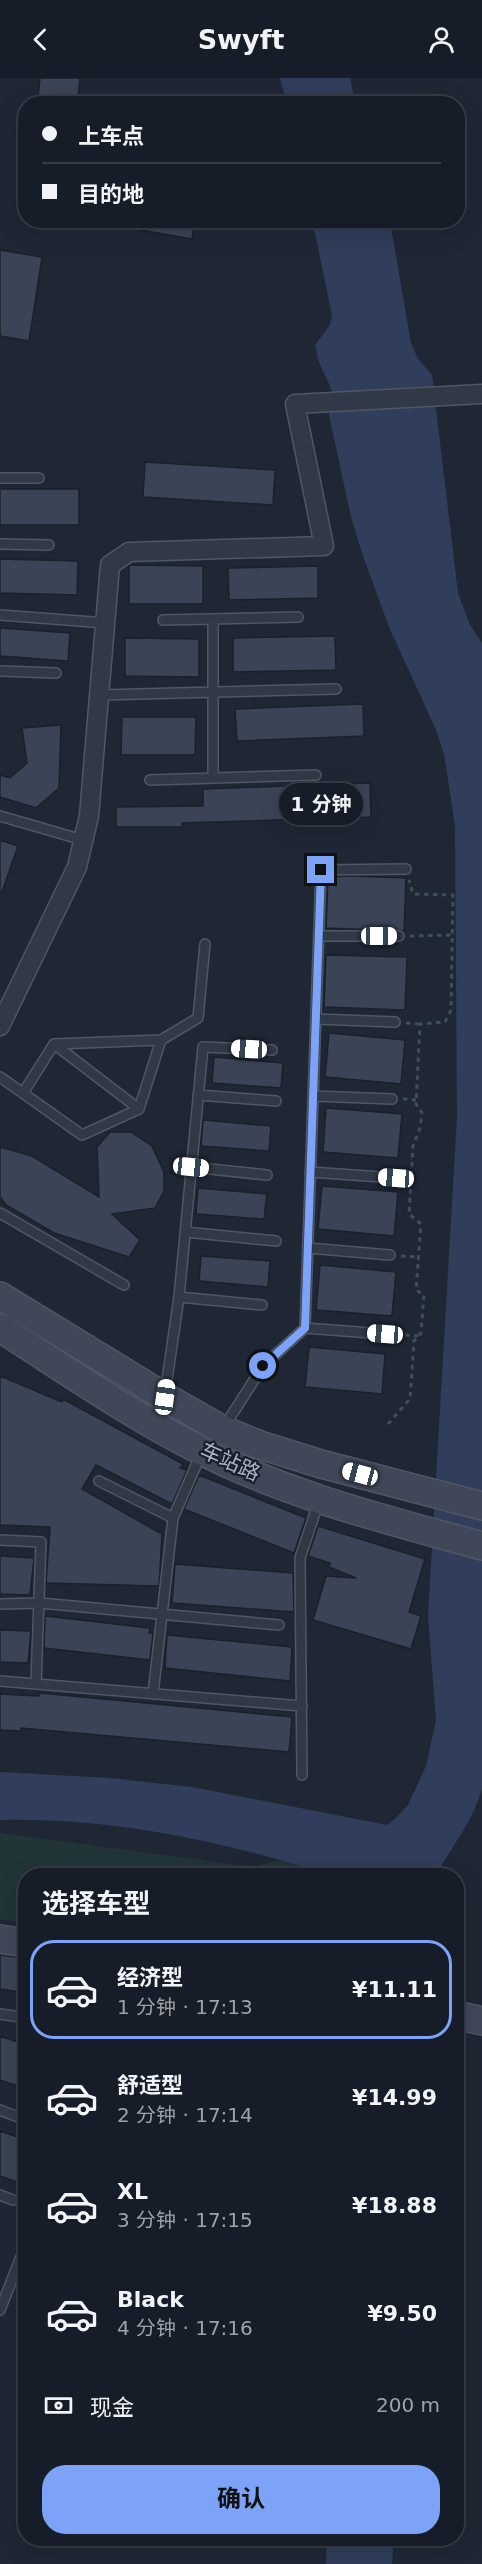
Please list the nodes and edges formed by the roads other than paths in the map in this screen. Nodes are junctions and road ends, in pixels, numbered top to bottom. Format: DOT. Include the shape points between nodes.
graph roads {
  1 [pos="482,394"];
  2 [pos="0,478"];
  3 [pos="39,478"];
  4 [pos="0,544"];
  5 [pos="49,545"];
  6 [pos="0,615"];
  7 [pos="298,617"];
  8 [pos="213,619"];
  9 [pos="163,620"];
  10 [pos="106,623"];
  11 [pos="0,671"];
  12 [pos="56,674"];
  13 [pos="336,689"];
  14 [pos="213,692"];
  15 [pos="100,695"];
  16 [pos="316,775"];
  17 [pos="213,778"];
  18 [pos="150,780"];
  19 [pos="0,816"];
  20 [pos="83,840"];
  21 [pos="406,869"];
  22 [pos="319,936"];
  23 [pos="399,936"];
  24 [pos="205,944"];
  25 [pos="316,1019"];
  26 [pos="395,1022"];
  27 [pos="0,1026"];
  28 [pos="160,1040"];
  29 [pos="54,1044"];
  30 [pos="272,1050"];
  31 [pos="0,1077"];
  32 [pos="23,1093"];
  33 [pos="198,1095"];
  34 [pos="313,1096"];
  35 [pos="392,1099"];
  36 [pos="276,1101"];
  37 [pos="140,1110"];
  38 [pos="191,1167"];
  39 [pos="310,1172"];
  40 [pos="267,1175"];
  41 [pos="396,1178"];
  42 [pos="0,1213"];
  43 [pos="185,1232"];
  44 [pos="276,1241"];
  45 [pos="308,1248"];
  46 [pos="390,1256"];
  47 [pos="124,1285"];
  48 [pos="0,1296"];
  49 [pos="179,1297"];
  50 [pos="262,1305"];
  51 [pos="0,1328"];
  52 [pos="305,1328"];
  53 [pos="385,1334"];
  54 [pos="165,1397"];
  55 [pos="223,1430"];
  56 [pos="202,1451"];
  57 [pos="99,1481"];
  58 [pos="320,1499"];
  59 [pos="482,1506"];
  60 [pos="173,1518"];
  61 [pos="0,1540"];
  62 [pos="482,1546"];
  63 [pos="40,1603"];
  64 [pos="0,1604"];
  65 [pos="162,1614"];
  66 [pos="279,1625"];
  67 [pos="0,1681"];
  68 [pos="36,1684"];
  69 [pos="153,1694"];
  70 [pos="302,1706"];
  71 [pos="303,1775"];
  72 [pos="0,1940"];
  73 [pos="18,1942"];
  74 [pos="0,2014"];
  75 [pos="18,2017"];
  76 [pos="464,2017"];
  77 [pos="482,2021"];
  78 [pos="0,2110"];
  79 [pos="18,2117"];
  80 [pos="0,2195"];
  81 [pos="13,2200"];
  82 [pos="18,2264"];
  83 [pos="0,2310"];
  1 -- 10 [label="street" via="295,404 324,546 129,552 110,565"];
  2 -- 3 [label="lane"];
  4 -- 5 [label="lane"];
  6 -- 10 [label="lane"];
  7 -- 8 [label="lane"];
  8 -- 9 [label="lane"];
  8 -- 14 [label="lane"];
  10 -- 15 [label="street"];
  11 -- 12 [label="lane"];
  13 -- 14 [label="lane"];
  14 -- 15 [label="lane"];
  14 -- 17 [label="lane"];
  15 -- 20 [label="street" via="89,816"];
  16 -- 17 [label="lane"];
  17 -- 18 [label="lane"];
  19 -- 20 [label="lane"];
  20 -- 27 [label="street" via="77,867"];
  21 -- 22 [label="lane" via="321,870"];
  22 -- 23 [label="lane"];
  22 -- 25 [label="lane"];
  24 -- 28 [label="lane" via="198,1018"];
  25 -- 26 [label="lane"];
  25 -- 34 [label="lane"];
  28 -- 29 [label="lane"];
  28 -- 37 [label="lane"];
  29 -- 32 [label="lane"];
  29 -- 37 [label="lane"];
  30 -- 33 [label="lane" via="203,1047"];
  31 -- 32 [label="lane"];
  32 -- 37 [label="lane" via="82,1135"];
  33 -- 36 [label="lane"];
  33 -- 38 [label="lane"];
  34 -- 35 [label="lane"];
  34 -- 39 [label="lane"];
  38 -- 40 [label="lane"];
  38 -- 43 [label="lane"];
  39 -- 41 [label="lane"];
  39 -- 45 [label="lane"];
  42 -- 47 [label="lane"];
  43 -- 44 [label="lane"];
  43 -- 49 [label="lane"];
  45 -- 46 [label="lane"];
  45 -- 52 [label="lane"];
  48 -- 54 [label="main road, 车站路"];
  49 -- 50 [label="lane"];
  49 -- 54 [label="lane"];
  51 -- 56 [label="main road, 车站路"];
  52 -- 53 [label="lane"];
  52 -- 55 [label="lane" via="263,1366"];
  54 -- 55 [label="main road, 车站路"];
  55 -- 59 [label="main road, 车站路" via="321,1464"];
  56 -- 58 [label="main road, 车站路"];
  56 -- 60 [label="lane"];
  57 -- 60 [label="lane"];
  58 -- 62 [label="main road, 车站路"];
  58 -- 70 [label="lane" via="300,1558"];
  60 -- 65 [label="lane"];
  61 -- 63 [label="lane" via="41,1542"];
  63 -- 64 [label="lane"];
  63 -- 65 [label="lane"];
  63 -- 68 [label="lane"];
  65 -- 66 [label="lane"];
  65 -- 69 [label="lane"];
  67 -- 68 [label="lane"];
  68 -- 69 [label="lane"];
  69 -- 70 [label="lane"];
  70 -- 71 [label="lane"];
  72 -- 73 [label="main road"];
  74 -- 75 [label="lane"];
  76 -- 77 [label="main road"];
  78 -- 79 [label="lane"];
  80 -- 81 [label="lane"];
  82 -- 83 [label="lane"];
}
